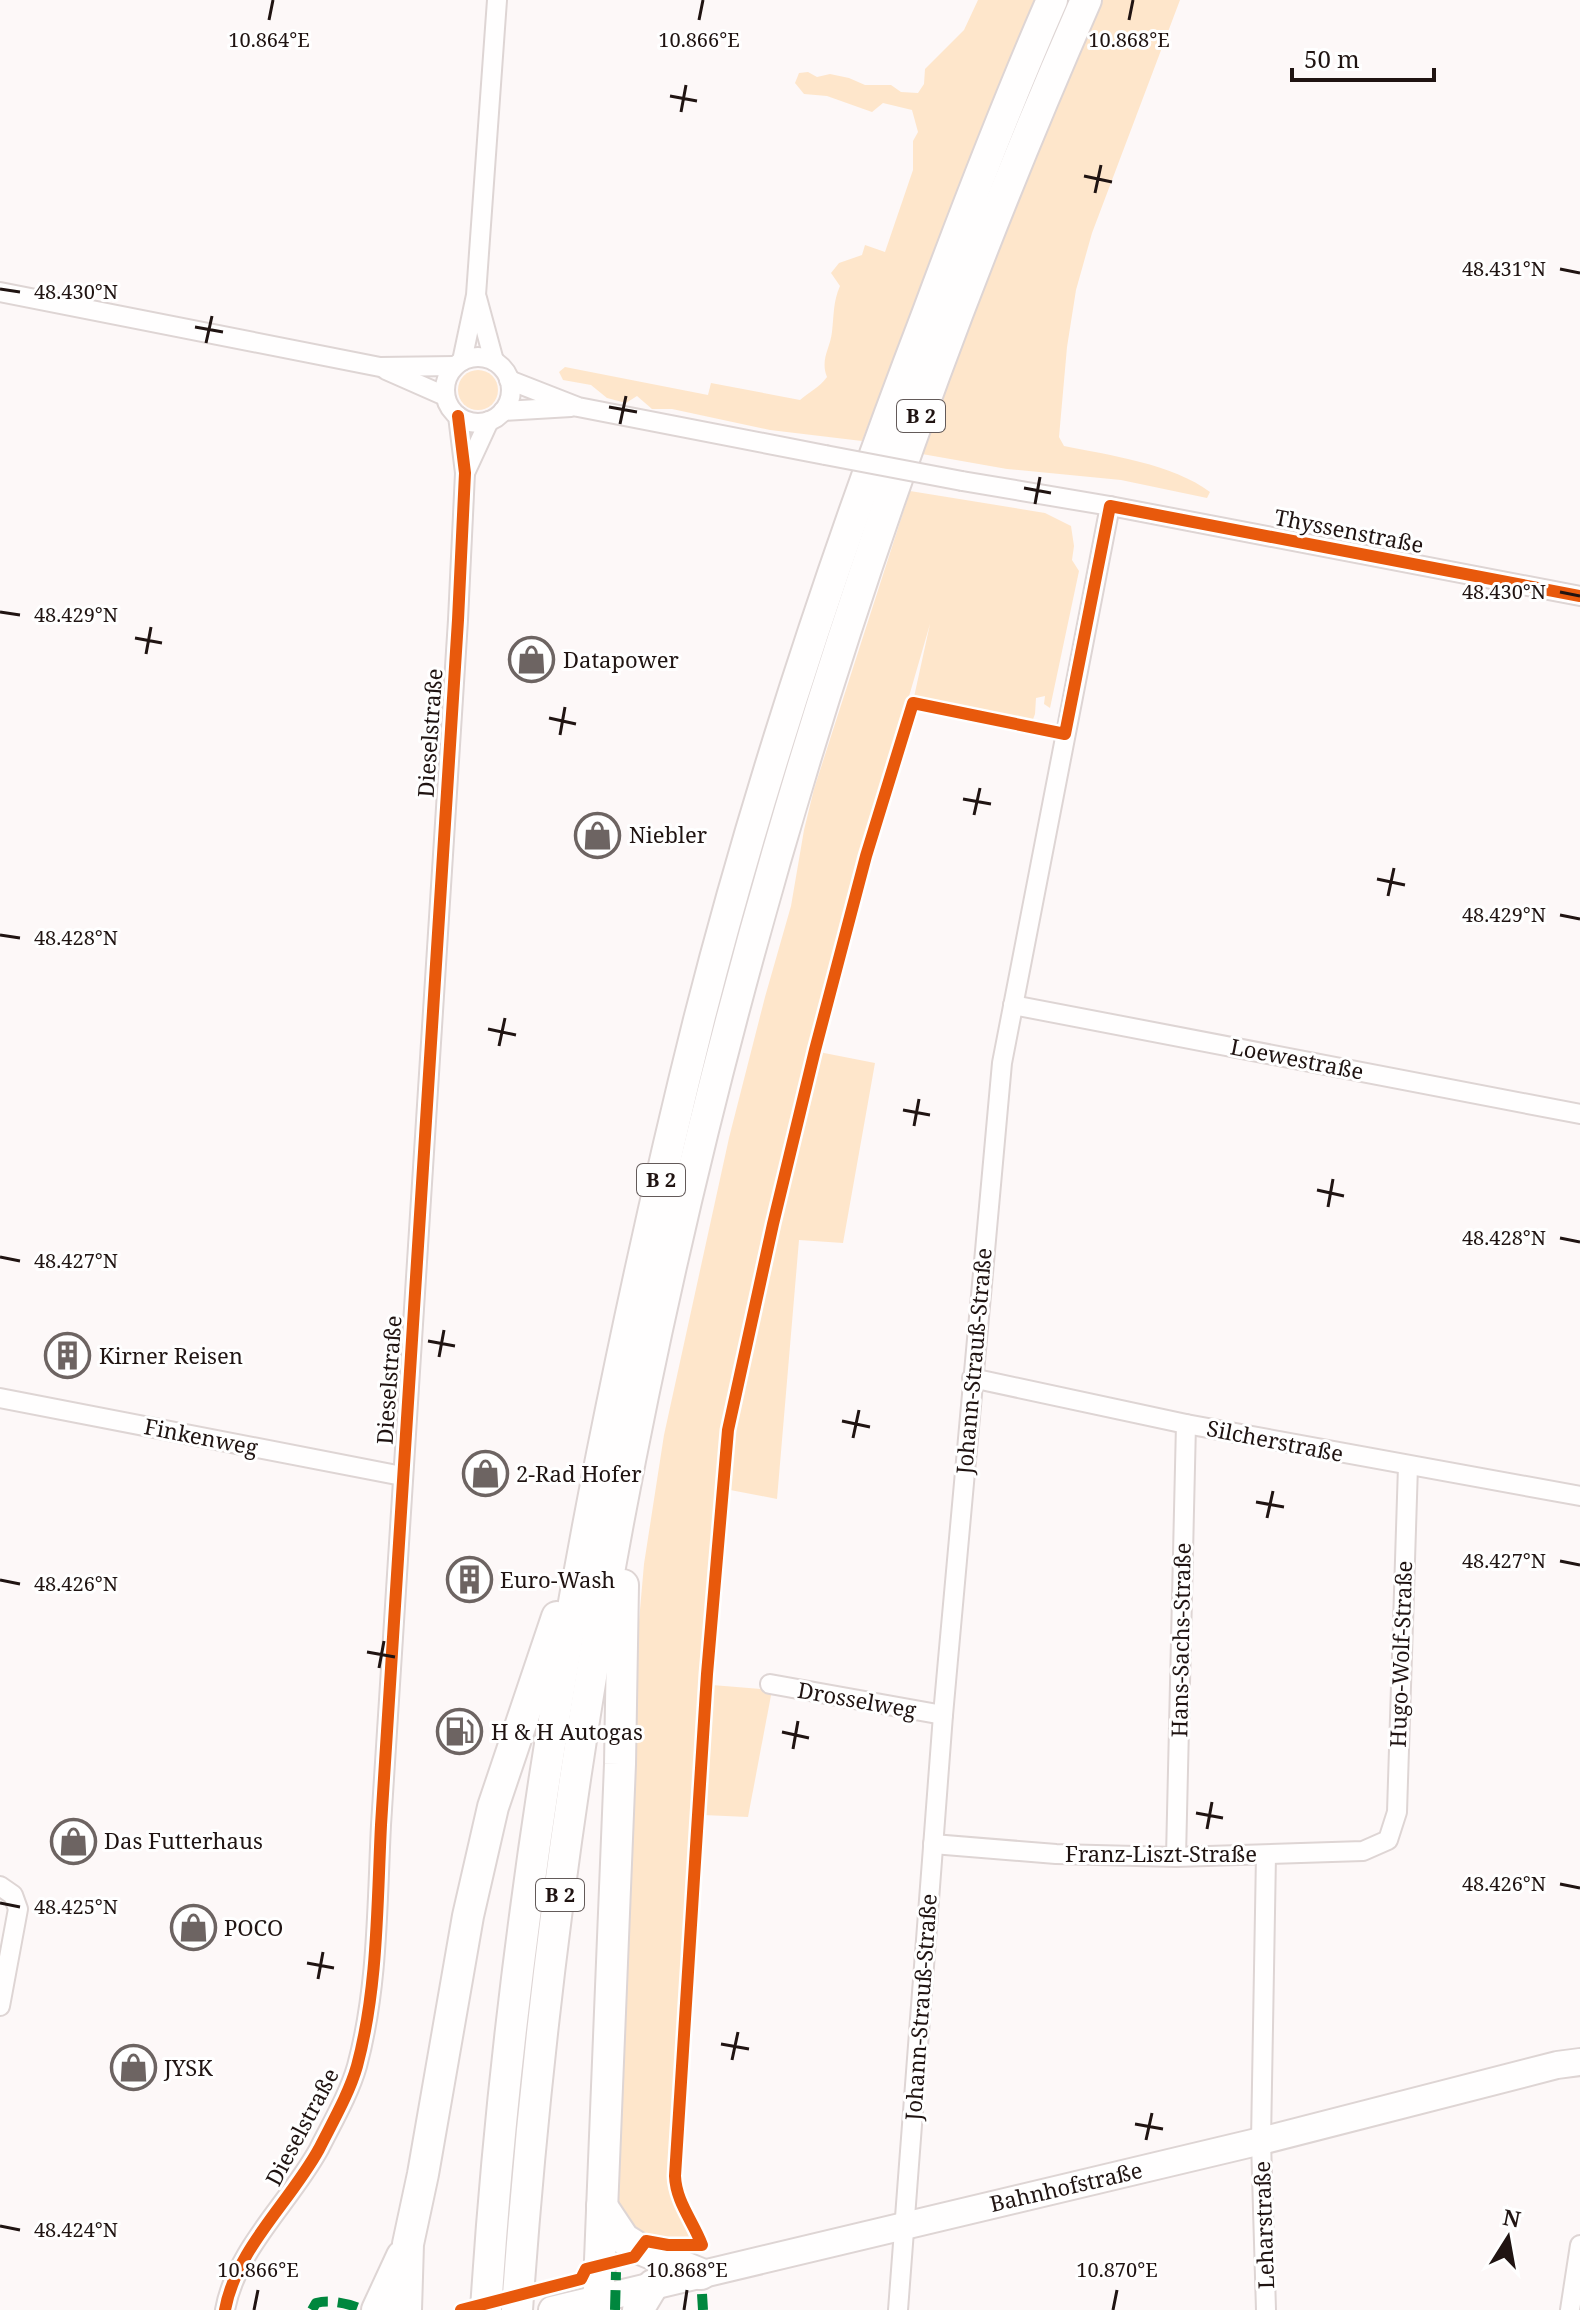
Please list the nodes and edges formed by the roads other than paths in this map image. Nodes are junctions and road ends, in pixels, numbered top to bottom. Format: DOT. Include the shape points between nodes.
graph roads {
  1 [pos="497,0"];
  2 [pos="1052,0"];
  3 [pos="1086,0"];
  4 [pos="0,292"];
  5 [pos="476,295"];
  6 [pos="494,361"];
  7 [pos="459,363"];
  8 [pos="380,367"];
  9 [pos="509,380"];
  10 [pos="445,396"];
  11 [pos="578,407"];
  12 [pos="458,416"];
  13 [pos="496,416"];
  14 [pos="465,473"];
  15 [pos="1110,506"];
  16 [pos="1580,596"];
  17 [pos="1013,1005"];
  18 [pos="1580,1114"];
  19 [pos="972,1378"];
  20 [pos="0,1398"];
  21 [pos="1186,1424"];
  22 [pos="1408,1466"];
  23 [pos="402,1476"];
  24 [pos="626,1483"];
  25 [pos="1580,1496"];
  26 [pos="583,1547"];
  27 [pos="770,1684"];
  28 [pos="943,1715"];
  29 [pos="1388,1840"];
  30 [pos="933,1844"];
  31 [pos="1266,1855"];
  32 [pos="1176,1857"];
  33 [pos="0,1886"];
  34 [pos="0,2006"];
  35 [pos="1580,2062"];
  36 [pos="1261,2141"];
  37 [pos="602,2206"];
  38 [pos="905,2225"];
  39 [pos="408,2244"];
  40 [pos="1580,2245"];
  41 [pos="701,2274"];
  42 [pos="646,2298"];
  43 [pos="579,2306"];
  44 [pos="225,2310"];
  45 [pos="377,2310"];
  46 [pos="406,2310"];
  47 [pos="486,2310"];
  48 [pos="517,2310"];
  49 [pos="898,2310"];
  50 [pos="1266,2310"];
  51 [pos="1570,2310"];
  1 -- 5 [label="street"];
  2 -- 26 [label="highway, B 2" via="879,440 753,830 664,1169"];
  3 -- 24 [label="highway, B 2" via="943,356 811,744 711,1104"];
  4 -- 8 [label="street"];
  5 -- 6 [label="street"];
  5 -- 7 [label="street"];
  6 -- 7 [label="street" via="478,357"];
  6 -- 9 [label="street"];
  7 -- 8 [label="street"];
  7 -- 10 [label="street" via="446,380"];
  8 -- 10 [label="street"];
  9 -- 11 [label="street, Thyssenstraße"];
  9 -- 13 [label="street, Dieselstraße" via="510,397"];
  10 -- 12 [label="street, Dieselstraße"];
  11 -- 13 [label="street, Thyssenstraße"];
  11 -- 15 [label="street, Thyssenstraße, bridge"];
  12 -- 13 [label="street" via="473,423"];
  12 -- 14 [label="street, Dieselstraße"];
  13 -- 14 [label="street, Dieselstraße"];
  14 -- 23 [label="street, Dieselstraße"];
  15 -- 16 [label="street, Thyssenstraße"];
  15 -- 17 [label="street, Johann-Strauß-Straße"];
  17 -- 18 [label="street, Loewestraße"];
  17 -- 19 [label="street, Johann-Strauß-Straße"];
  19 -- 21 [label="street, Silcherstraße"];
  19 -- 28 [label="street, Johann-Strauß-Straße"];
  20 -- 23 [label="street, Finkenweg"];
  21 -- 22 [label="street, Silcherstraße"];
  21 -- 32 [label="street, Hans-Sachs-Straße"];
  22 -- 25 [label="street, Silcherstraße"];
  22 -- 29 [label="street, Hugo-Wolf-Straße" via="1397,1812"];
  23 -- 44 [label="street, Dieselstraße" via="376,1952 356,2068 317,2152 234,2279"];
  24 -- 37 [label="highway"];
  24 -- 48 [label="highway, B 2" via="561,1887"];
  26 -- 39 [label="highway" via="493,1807"];
  26 -- 47 [label="highway, B 2" via="521,1951"];
  27 -- 28 [label="street, Drosselweg"];
  28 -- 30 [label="street, Johann-Strauß-Straße"];
  29 -- 31 [label="street, Franz-Liszt-Straße" via="1369,1850"];
  30 -- 32 [label="street, Franz-Liszt-Straße"];
  30 -- 38 [label="street, Johann-Strauß-Straße"];
  31 -- 32 [label="street, Franz-Liszt-Straße"];
  31 -- 36 [label="street, Leharstraße"];
  33 -- 34 [label="street" via="13,1895 18,1909"];
  35 -- 36 [label="main road, Bahnhofstraße"];
  36 -- 38 [label="main road, Bahnhofstraße"];
  36 -- 50 [label="street, Leharstraße"];
  37 -- 41 [label="highway" via="624,2239"];
  37 -- 43 [label="highway"];
  38 -- 41 [label="main road, Bahnhofstraße"];
  38 -- 49 [label="street, Johann-Strauß-Straße"];
  39 -- 45 [label="highway"];
  39 -- 46 [label="highway"];
  40 -- 51 [label="street"];
  41 -- 42 [label="main road, Bahnhofstraße"];
  42 -- 43 [label="main road, Bahnhofstraße"];
}
